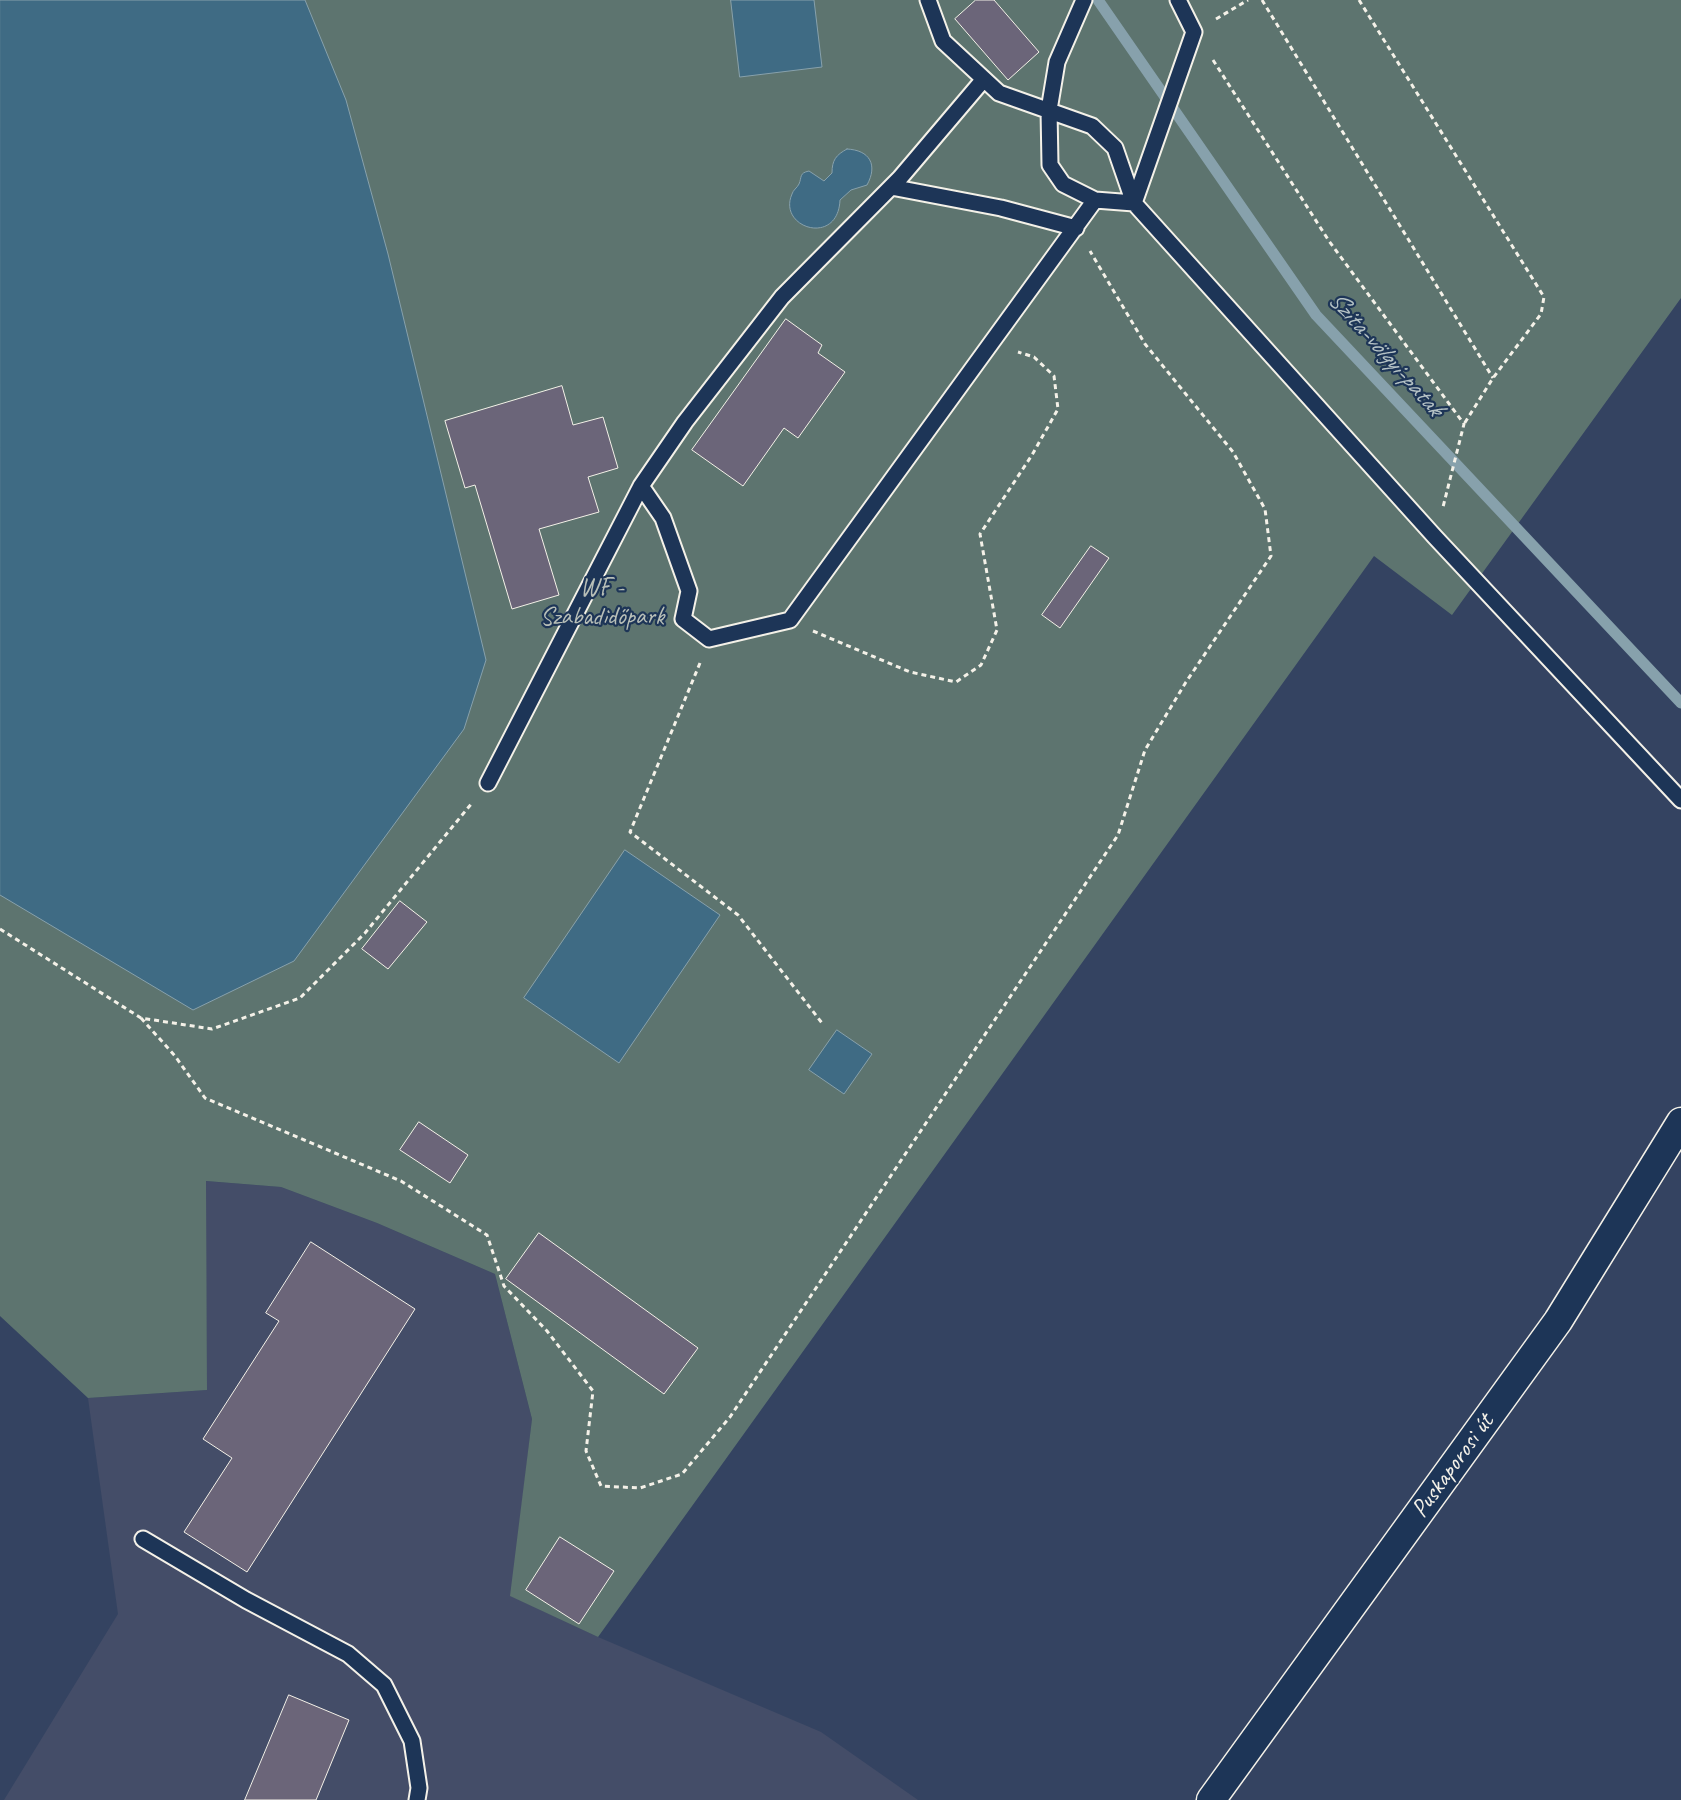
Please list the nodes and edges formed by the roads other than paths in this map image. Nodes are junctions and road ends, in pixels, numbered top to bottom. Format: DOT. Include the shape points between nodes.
graph roads {
  1 [pos="928,0"];
  2 [pos="1084,0"];
  3 [pos="1178,0"];
  4 [pos="984,79"];
  5 [pos="1049,110"];
  6 [pos="891,187"];
  7 [pos="1095,200"];
  8 [pos="1134,203"];
  9 [pos="1076,228"];
  10 [pos="641,486"];
  11 [pos="488,782"];
  12 [pos="1681,800"];
  13 [pos="1681,1122"];
  14 [pos="143,1539"];
  15 [pos="417,1800"];
  16 [pos="1211,1800"];
  1 -- 4 [label="lane" via="943,41"];
  2 -- 5 [label="lane" via="1057,62"];
  3 -- 8 [label="lane" via="1194,32"];
  4 -- 5 [label="lane" via="999,93"];
  4 -- 6 [label="lane"];
  5 -- 7 [label="lane" via="1050,165 1064,184"];
  5 -- 8 [label="lane" via="1092,126 1115,148"];
  6 -- 9 [label="lane" via="1001,208"];
  6 -- 10 [label="lane" via="782,296 685,422"];
  7 -- 8 [label="lane"];
  7 -- 9 [label="lane"];
  8 -- 12 [label="lane" via="1435,537"];
  9 -- 10 [label="lane" via="790,620 709,639 683,620 689,591 663,518"];
  10 -- 11 [label="lane"];
  13 -- 16 [label="street, Puskaporosi út" via="1558,1321"];
  14 -- 15 [label="lane" via="246,1600 348,1654 384,1685 412,1741 419,1788"];
}
